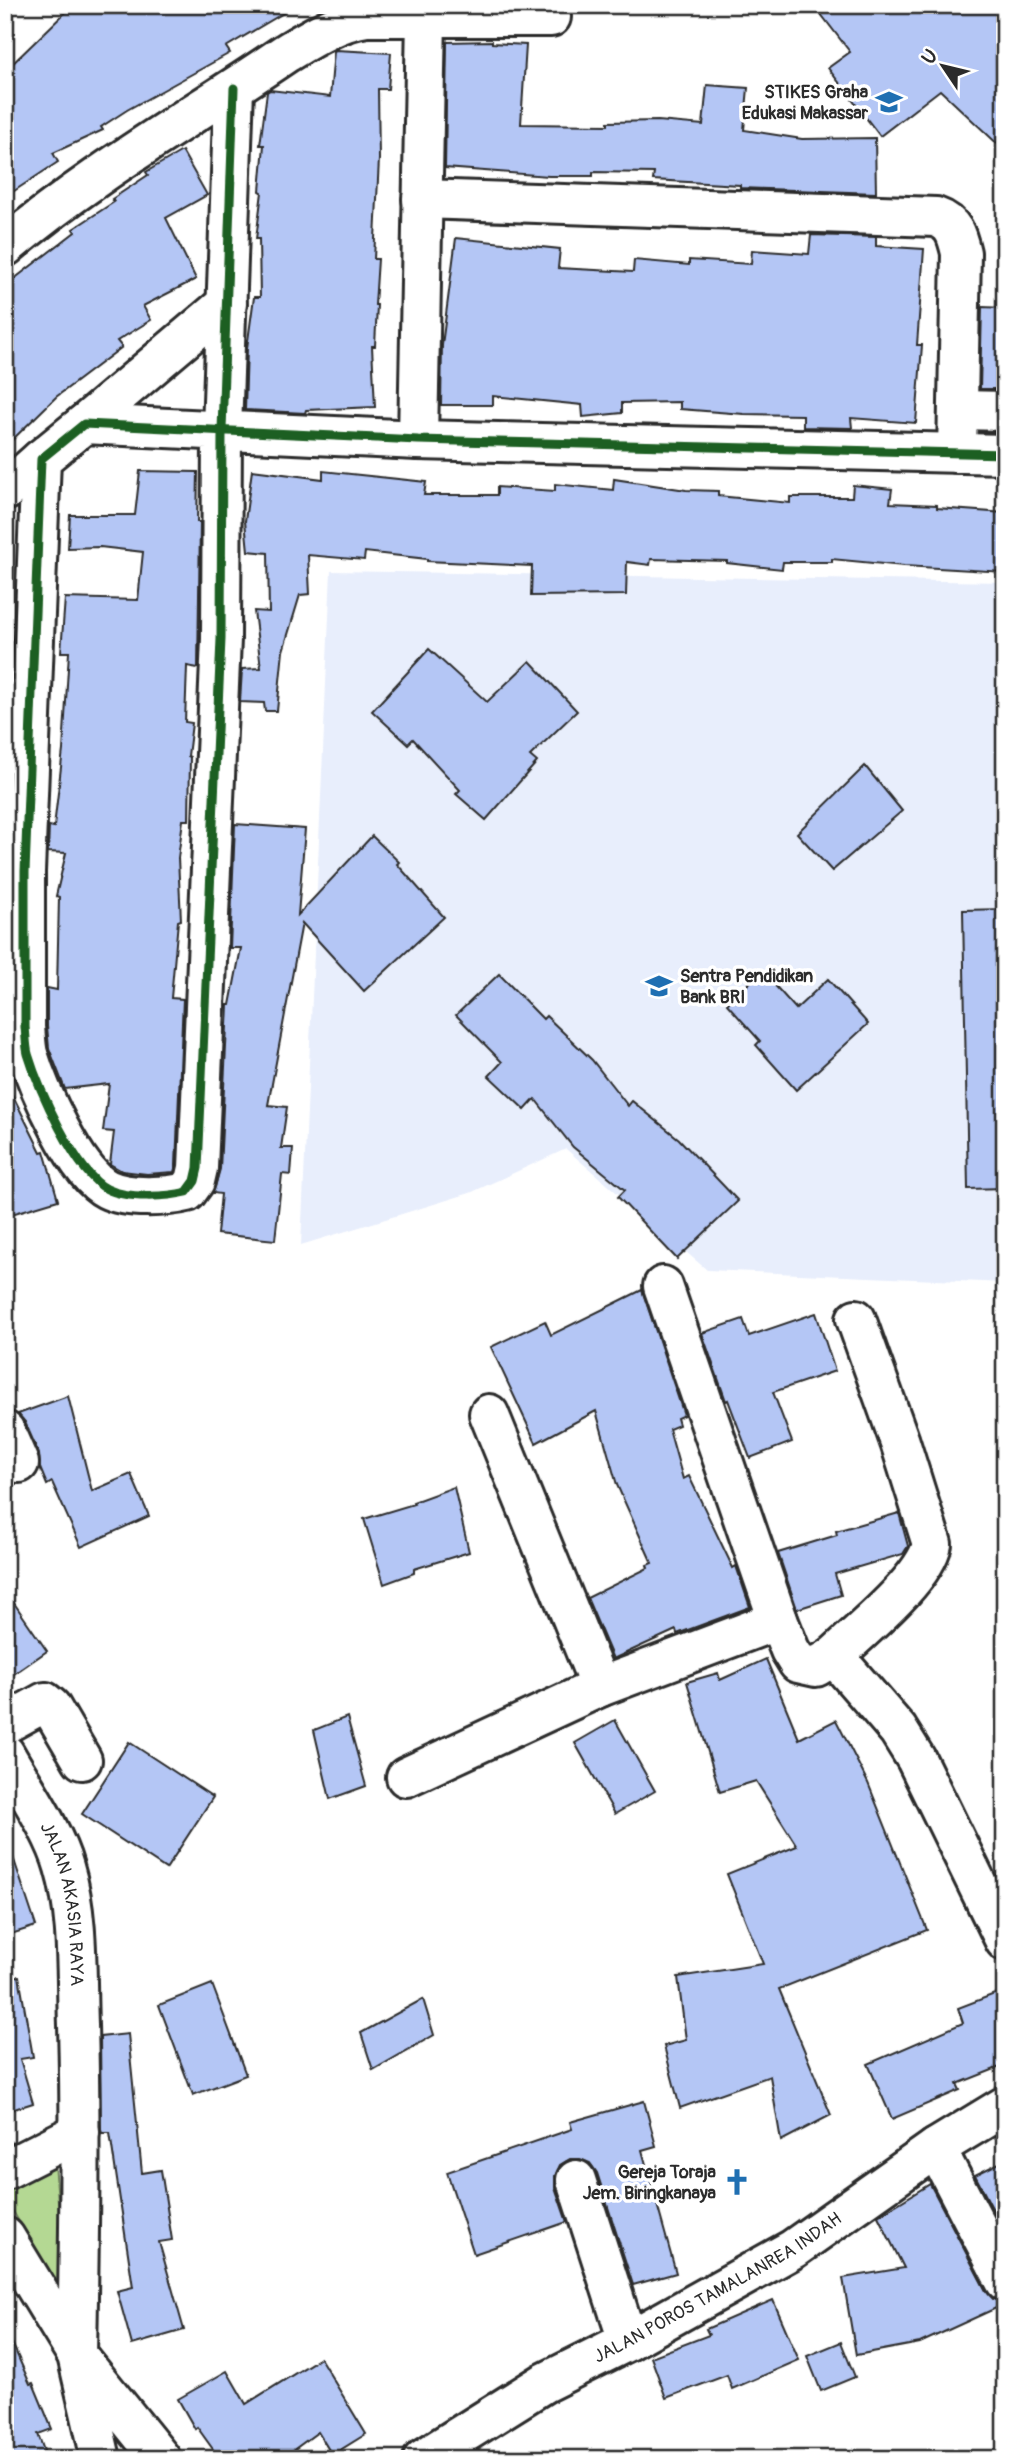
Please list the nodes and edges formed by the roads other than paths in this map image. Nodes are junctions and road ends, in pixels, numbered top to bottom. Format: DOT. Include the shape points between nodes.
graph roads {
  1 [pos="426,17"];
  2 [pos="551,18"];
  3 [pos="234,88"];
  4 [pos="422,199"];
  5 [pos="5,247"];
  6 [pos="227,303"];
  7 [pos="960,410"];
  8 [pos="1005,411"];
  9 [pos="83,425"];
  10 [pos="222,430"];
  11 [pos="418,440"];
  12 [pos="957,453"];
  13 [pos="1005,453"];
  14 [pos="41,459"];
  15 [pos="5,491"];
  16 [pos="5,837"];
  17 [pos="25,872"];
  18 [pos="663,1286"];
  19 [pos="856,1319"];
  20 [pos="489,1414"];
  21 [pos="778,1620"];
  22 [pos="834,1656"];
  23 [pos="600,1687"];
  24 [pos="5,1724"];
  25 [pos="5,1754"];
  26 [pos="82,1760"];
  27 [pos="406,1777"];
  28 [pos="1005,1941"];
  29 [pos="1005,2106"];
  30 [pos="80,2132"];
  31 [pos="936,2148"];
  32 [pos="5,2170"];
  33 [pos="576,2180"];
  34 [pos="5,2237"];
  35 [pos="1005,2281"];
  36 [pos="628,2341"];
  37 [pos="77,2355"];
  38 [pos="101,2459"];
  39 [pos="161,2459"];
  40 [pos="423,2459"];
  1 -- 2 [label="street"];
  1 -- 3 [label="street" via="367,17 344,23 313,37"];
  1 -- 4 [label="street"];
  3 -- 5 [label="street" via="95,177"];
  3 -- 6 [label="street"];
  4 -- 7 [label="street" via="947,220 961,253"];
  4 -- 11 [label="street"];
  6 -- 9 [label="street"];
  6 -- 10 [label="street"];
  7 -- 8 [label="street"];
  7 -- 12 [label="street"];
  9 -- 10 [label="street"];
  9 -- 14 [label="street"];
  10 -- 11 [label="street"];
  10 -- 17 [label="street" via="221,639 203,1086 198,1168 187,1192 168,1197 106,1189 69,1148 27,1052"];
  11 -- 12 [label="street"];
  12 -- 13 [label="street"];
  14 -- 15 [label="street"];
  14 -- 17 [label="street"];
  16 -- 17 [label="street"];
  18 -- 21 [label="street"];
  19 -- 22 [label="street" via="932,1544 914,1577"];
  20 -- 23 [label="street"];
  21 -- 22 [label="street" via="798,1663 816,1667"];
  21 -- 23 [label="street"];
  22 -- 28 [label="street" via="912,1753"];
  23 -- 27 [label="street"];
  24 -- 26 [label="street" via="45,1702"];
  25 -- 30 [label="street, JALAN AKASIA RAYA" via="51,1837 64,1866 72,1903"];
  29 -- 31 [label="street, JALAN POROS TAMALANREA INDAH"];
  30 -- 32 [label="street"];
  30 -- 37 [label="street, JALAN AKASIA RAYA"];
  31 -- 35 [label="street"];
  31 -- 36 [label="street, JALAN POROS TAMALANREA INDAH" via="793,2249"];
  33 -- 36 [label="street"];
  34 -- 37 [label="street"];
  36 -- 40 [label="street, JALAN POROS TAMALANREA INDAH" via="544,2383"];
  37 -- 38 [label="street"];
  37 -- 39 [label="street"];
}
